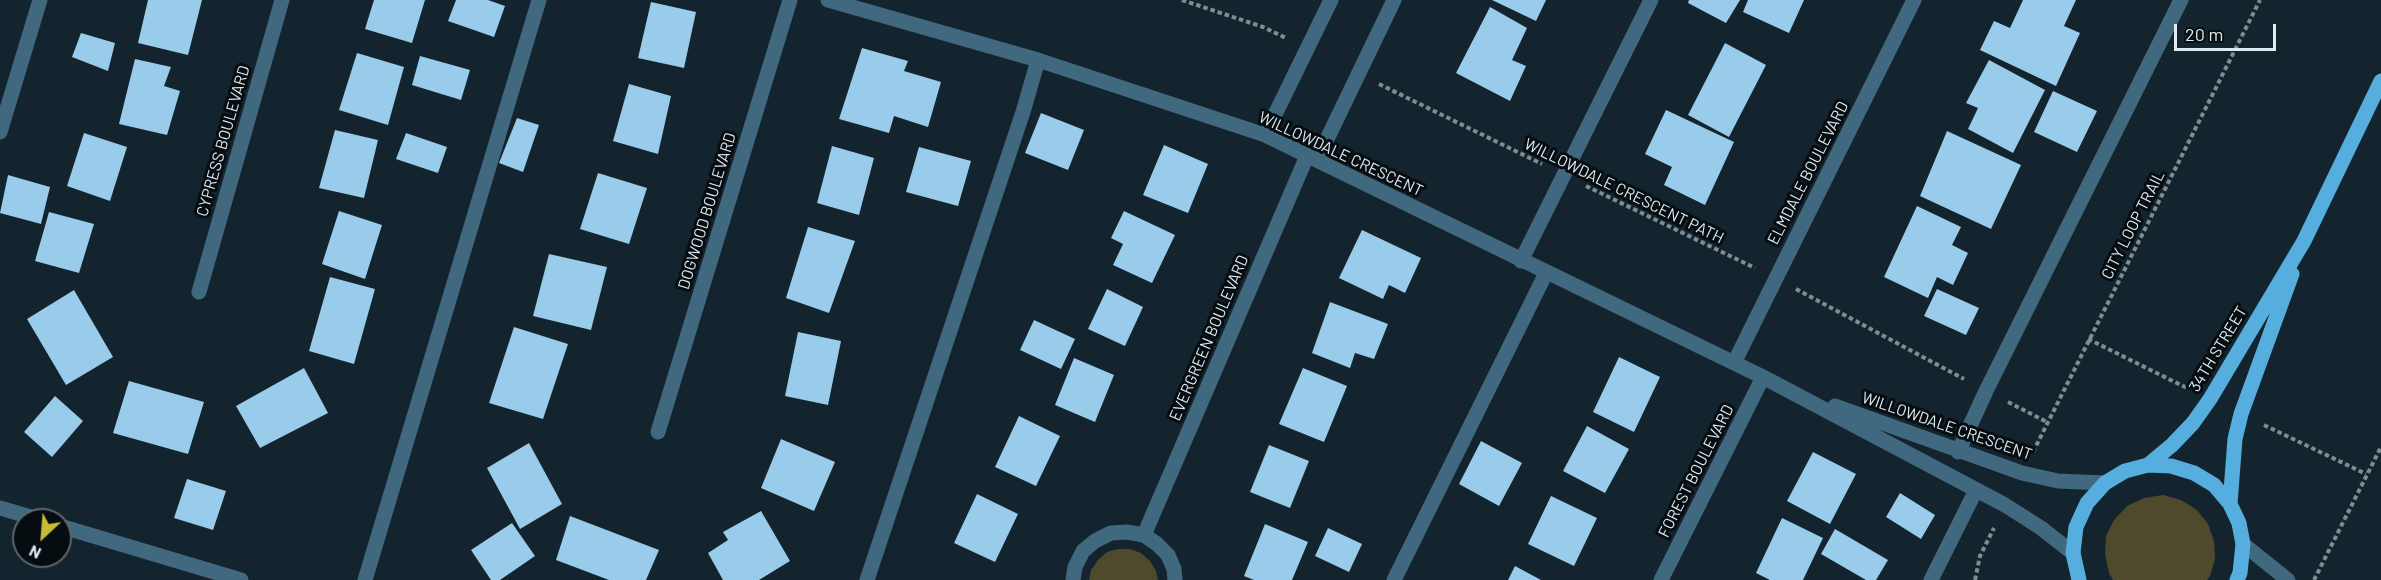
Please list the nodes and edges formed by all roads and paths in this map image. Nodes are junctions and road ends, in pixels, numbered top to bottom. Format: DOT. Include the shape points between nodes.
graph roads {
  1 [pos="40,0"];
  2 [pos="282,0"];
  3 [pos="539,0"];
  4 [pos="790,0"];
  5 [pos="828,0"];
  6 [pos="1182,0"];
  7 [pos="1331,0"];
  8 [pos="1394,0"];
  9 [pos="1651,0"];
  10 [pos="1914,0"];
  11 [pos="2181,0"];
  12 [pos="2260,0"];
  13 [pos="1307,48"];
  14 [pos="1038,60"];
  15 [pos="1358,74"];
  16 [pos="2381,81"];
  17 [pos="0,132"];
  18 [pos="1265,135"];
  19 [pos="1312,158"];
  20 [pos="1564,175"];
  21 [pos="2304,241"];
  22 [pos="1521,261"];
  23 [pos="1546,273"];
  24 [pos="1775,278"];
  25 [pos="199,292"];
  26 [pos="2088,339"];
  27 [pos="1734,363"];
  28 [pos="1763,377"];
  29 [pos="1781,387"];
  30 [pos="2190,389"];
  31 [pos="1986,391"];
  32 [pos="2253,420"];
  33 [pos="2048,422"];
  34 [pos="658,432"];
  35 [pos="2381,447"];
  36 [pos="1958,452"];
  37 [pos="2028,461"];
  38 [pos="2148,465"];
  39 [pos="2366,474"];
  40 [pos="2105,483"];
  41 [pos="1976,490"];
  42 [pos="2230,504"];
  43 [pos="1999,519"];
  44 [pos="72,530"];
  45 [pos="1144,535"];
  46 [pos="2243,544"];
  47 [pos="2073,553"];
  48 [pos="2315,577"];
  49 [pos="241,580"];
  50 [pos="365,580"];
  51 [pos="867,580"];
  52 [pos="1073,580"];
  53 [pos="1175,580"];
  54 [pos="1394,580"];
  55 [pos="1661,580"];
  56 [pos="1931,580"];
  57 [pos="1975,580"];
  58 [pos="2079,580"];
  59 [pos="2237,580"];
  60 [pos="2288,580"];
  1 -- 17 [label="street"];
  2 -- 25 [label="street, CYPRESS BOULEVARD"];
  3 -- 50 [label="street"];
  4 -- 34 [label="street, DOGWOOD BOULEVARD"];
  5 -- 14 [label="street, WILLOWDALE CRESCENT"];
  6 -- 13 [label="path" via="1263,27"];
  7 -- 13 [label="street"];
  8 -- 15 [label="street, EVERGREEN BOULEVARD"];
  9 -- 20 [label="street"];
  10 -- 24 [label="street, ELMDALE BOULEVARD"];
  11 -- 31 [label="street"];
  12 -- 26 [label="path, CITY LOOP TRAIL"];
  13 -- 18 [label="street"];
  14 -- 18 [label="street, WILLOWDALE CRESCENT"];
  14 -- 51 [label="street"];
  15 -- 19 [label="street, EVERGREEN BOULEVARD"];
  15 -- 20 [label="path, WILLOWDALE CRESCENT PATH"];
  16 -- 21 [label="main road, 34TH STREET"];
  18 -- 19 [label="street, WILLOWDALE CRESCENT"];
  19 -- 22 [label="street, WILLOWDALE CRESCENT"];
  19 -- 45 [label="street, EVERGREEN BOULEVARD"];
  20 -- 22 [label="street"];
  20 -- 24 [label="path, WILLOWDALE CRESCENT PATH"];
  21 -- 38 [label="main road, 34TH STREET" via="2210,399 2193,423"];
  21 -- 42 [label="main road, 34TH STREET" via="2241,414"];
  22 -- 23 [label="street, WILLOWDALE CRESCENT"];
  23 -- 27 [label="street, WILLOWDALE CRESCENT"];
  23 -- 54 [label="street"];
  24 -- 27 [label="street, ELMDALE BOULEVARD"];
  24 -- 31 [label="path, WILLOWDALE CRESCENT PATH"];
  26 -- 30 [label="path"];
  26 -- 33 [label="path, CITY LOOP TRAIL"];
  27 -- 28 [label="street, WILLOWDALE CRESCENT"];
  28 -- 29 [label="street, WILLOWDALE CRESCENT"];
  28 -- 55 [label="street, FOREST BOULEVARD"];
  29 -- 36 [label="street, WILLOWDALE CRESCENT"];
  29 -- 41 [label="street, WILLOWDALE CRESCENT"];
  31 -- 33 [label="path, WILLOWDALE CRESCENT PATH"];
  31 -- 36 [label="street"];
  32 -- 39 [label="path"];
  33 -- 37 [label="path, CITY LOOP TRAIL"];
  35 -- 39 [label="path"];
  36 -- 40 [label="street, WILLOWDALE CRESCENT" via="2058,481"];
  38 -- 40 [label="main road" via="2125,471"];
  38 -- 42 [label="main road" via="2194,473 2214,485"];
  39 -- 48 [label="path"];
  40 -- 47 [label="main road" via="2087,503 2076,527"];
  41 -- 47 [label="street, WILLOWDALE CRESCENT" via="2041,528"];
  41 -- 56 [label="street"];
  42 -- 46 [label="main road"];
  43 -- 57 [label="path" via="1980,556"];
  44 -- 49 [label="street"];
  45 -- 52 [label="street" via="1119,532 1095,540 1083,552"];
  45 -- 53 [label="street" via="1167,555"];
  46 -- 59 [label="main road"];
  46 -- 60 [label="street"];
  47 -- 58 [label="main road"];
}
